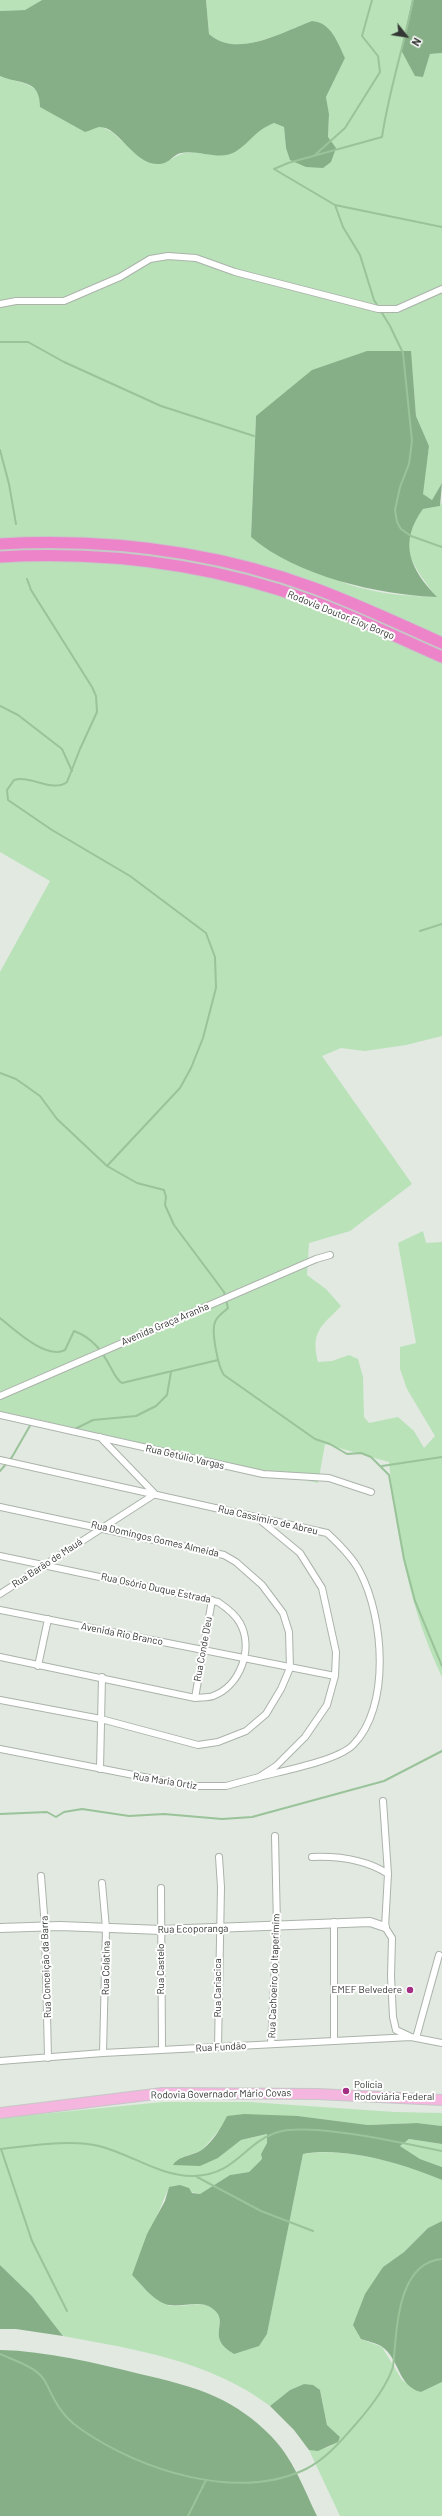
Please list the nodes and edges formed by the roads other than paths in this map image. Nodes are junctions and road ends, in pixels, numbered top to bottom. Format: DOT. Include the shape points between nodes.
graph roads {
  1 [pos="442,289"];
  2 [pos="0,304"];
  3 [pos="0,544"];
  4 [pos="0,557"];
  5 [pos="442,643"];
  6 [pos="442,658"];
  7 [pos="330,1255"];
  8 [pos="0,1396"];
  9 [pos="0,1415"];
  10 [pos="100,1437"];
  11 [pos="0,1460"];
  12 [pos="371,1492"];
  13 [pos="155,1494"];
  14 [pos="0,1507"];
  15 [pos="260,1520"];
  16 [pos="103,1527"];
  17 [pos="0,1556"];
  18 [pos="45,1565"];
  19 [pos="0,1594"];
  20 [pos="212,1600"];
  21 [pos="0,1610"];
  22 [pos="48,1619"];
  23 [pos="203,1650"];
  24 [pos="0,1658"];
  25 [pos="244,1658"];
  26 [pos="38,1666"];
  27 [pos="290,1668"];
  28 [pos="335,1676"];
  29 [pos="102,1677"];
  30 [pos="195,1698"];
  31 [pos="0,1700"];
  32 [pos="102,1719"];
  33 [pos="0,1749"];
  34 [pos="100,1769"];
  35 [pos="259,1778"];
  36 [pos="383,1801"];
  37 [pos="275,1836"];
  38 [pos="219,1857"];
  39 [pos="312,1857"];
  40 [pos="388,1874"];
  41 [pos="41,1876"];
  42 [pos="102,1884"];
  43 [pos="162,1888"];
  44 [pos="334,1922"];
  45 [pos="277,1926"];
  46 [pos="45,1927"];
  47 [pos="385,1927"];
  48 [pos="0,1928"];
  49 [pos="106,1928"];
  50 [pos="219,1929"];
  51 [pos="161,1930"];
  52 [pos="439,1955"];
  53 [pos="414,2037"];
  54 [pos="334,2041"];
  55 [pos="442,2043"];
  56 [pos="271,2044"];
  57 [pos="218,2047"];
  58 [pos="162,2050"];
  59 [pos="103,2053"];
  60 [pos="48,2058"];
  61 [pos="0,2061"];
  62 [pos="442,2100"];
  63 [pos="0,2113"];
  1 -- 2 [label="street" via="397,308 378,309 234,272 196,258 168,256 150,259 120,277 64,301 16,301"];
  3 -- 5 [label="highway, Rodovia Doutor Eloy Borgo" via="105,544 211,558 263,571 314,588"];
  4 -- 6 [label="highway, Rodovia Doutor Eloy Borgo" via="104,557 157,562 208,571 309,600"];
  7 -- 8 [label="street, Avenida Graça Aranha"];
  9 -- 10 [label="street, Rua Getúlio Vargas"];
  10 -- 12 [label="street, Rua Getúlio Vargas" via="263,1474 329,1478"];
  10 -- 13 [label="street"];
  11 -- 13 [label="street, Rua Cassimiro de Abreu"];
  13 -- 15 [label="street, Rua Cassimiro de Abreu"];
  13 -- 16 [label="street, Rua Barão de Mauá"];
  14 -- 16 [label="street, Rua Domingos Gomes Almeida"];
  15 -- 28 [label="street, Rua Maria Ortiz" via="300,1553 322,1588 336,1652"];
  15 -- 35 [label="street, Rua Cassimiro de Abreu" via="327,1533 338,1543 360,1572 375,1618 380,1656 378,1692 368,1723 353,1745 340,1755"];
  16 -- 18 [label="street, Rua Barão de Mauá"];
  16 -- 27 [label="street, Rua Domingos Gomes Almeida" via="224,1555 236,1562 262,1585 283,1613 289,1632"];
  17 -- 18 [label="street, Rua Osório Duque Estrada"];
  18 -- 19 [label="street, Rua Barão de Mauá"];
  18 -- 20 [label="street, Rua Osório Duque Estrada"];
  20 -- 23 [label="street, Rua Conde D'eu"];
  20 -- 25 [label="street, Rua Osório Duque Estrada" via="230,1609 240,1624 245,1642"];
  21 -- 22 [label="street, Avenida Rio Branco"];
  22 -- 23 [label="street, Avenida Rio Branco"];
  22 -- 26 [label="street"];
  23 -- 25 [label="street, Avenida Rio Branco"];
  23 -- 30 [label="street, Rua Conde D'eu"];
  24 -- 26 [label="street, Rua Osório Duque Estrada"];
  25 -- 27 [label="street, Avenida Rio Branco"];
  25 -- 30 [label="street, Rua Osório Duque Estrada" via="228,1688 212,1696"];
  26 -- 29 [label="street, Rua Osório Duque Estrada"];
  27 -- 28 [label="street, Avenida Rio Branco"];
  27 -- 32 [label="street, Rua Domingos Gomes Almeida" via="282,1689 266,1714 246,1731 218,1742 198,1745"];
  28 -- 35 [label="street, Rua Maria Ortiz" via="327,1705 305,1737 276,1766"];
  29 -- 30 [label="street, Rua Osório Duque Estrada"];
  29 -- 32 [label="street"];
  31 -- 32 [label="street, Rua Domingos Gomes Almeida"];
  32 -- 34 [label="street"];
  33 -- 34 [label="street, Rua Maria Ortiz"];
  34 -- 35 [label="street, Rua Maria Ortiz" via="190,1786 226,1786"];
  36 -- 40 [label="street"];
  37 -- 45 [label="street, Rua Cachoeiro do Itaperimim"];
  38 -- 50 [label="street, Rua Cariacica"];
  39 -- 40 [label="street" via="331,1856 364,1862"];
  40 -- 47 [label="street"];
  41 -- 46 [label="street, Rua Conceição da Barra"];
  42 -- 49 [label="street, Rua Colatina"];
  43 -- 51 [label="street, Rua Castelo"];
  44 -- 45 [label="street, Rua Ecoporanga"];
  44 -- 47 [label="street, Rua Ecoporanga" via="370,1922"];
  44 -- 54 [label="street"];
  45 -- 50 [label="street, Rua Ecoporanga"];
  45 -- 56 [label="street, Rua Cachoeiro do Itaperimim"];
  46 -- 48 [label="street, Rua Ecoporanga"];
  46 -- 49 [label="street, Rua Ecoporanga"];
  46 -- 60 [label="street, Rua Conceição da Barra"];
  47 -- 53 [label="street" via="392,1938 391,1976 396,2030"];
  49 -- 51 [label="street, Rua Ecoporanga"];
  49 -- 59 [label="street, Rua Colatina"];
  50 -- 51 [label="street, Rua Ecoporanga"];
  50 -- 57 [label="street, Rua Cariacica"];
  51 -- 58 [label="street, Rua Castelo"];
  52 -- 53 [label="street"];
  53 -- 54 [label="street, Rua Fundão"];
  53 -- 55 [label="street, Rua Fundão"];
  54 -- 56 [label="street, Rua Fundão"];
  56 -- 57 [label="street, Rua Fundão"];
  57 -- 58 [label="street, Rua Fundão"];
  58 -- 59 [label="street, Rua Fundão"];
  59 -- 60 [label="street, Rua Fundão"];
  60 -- 61 [label="street, Rua Fundão"];
  62 -- 63 [label="main road, Rodovia Governador Mário Covas" via="317,2094 163,2093"];
}
